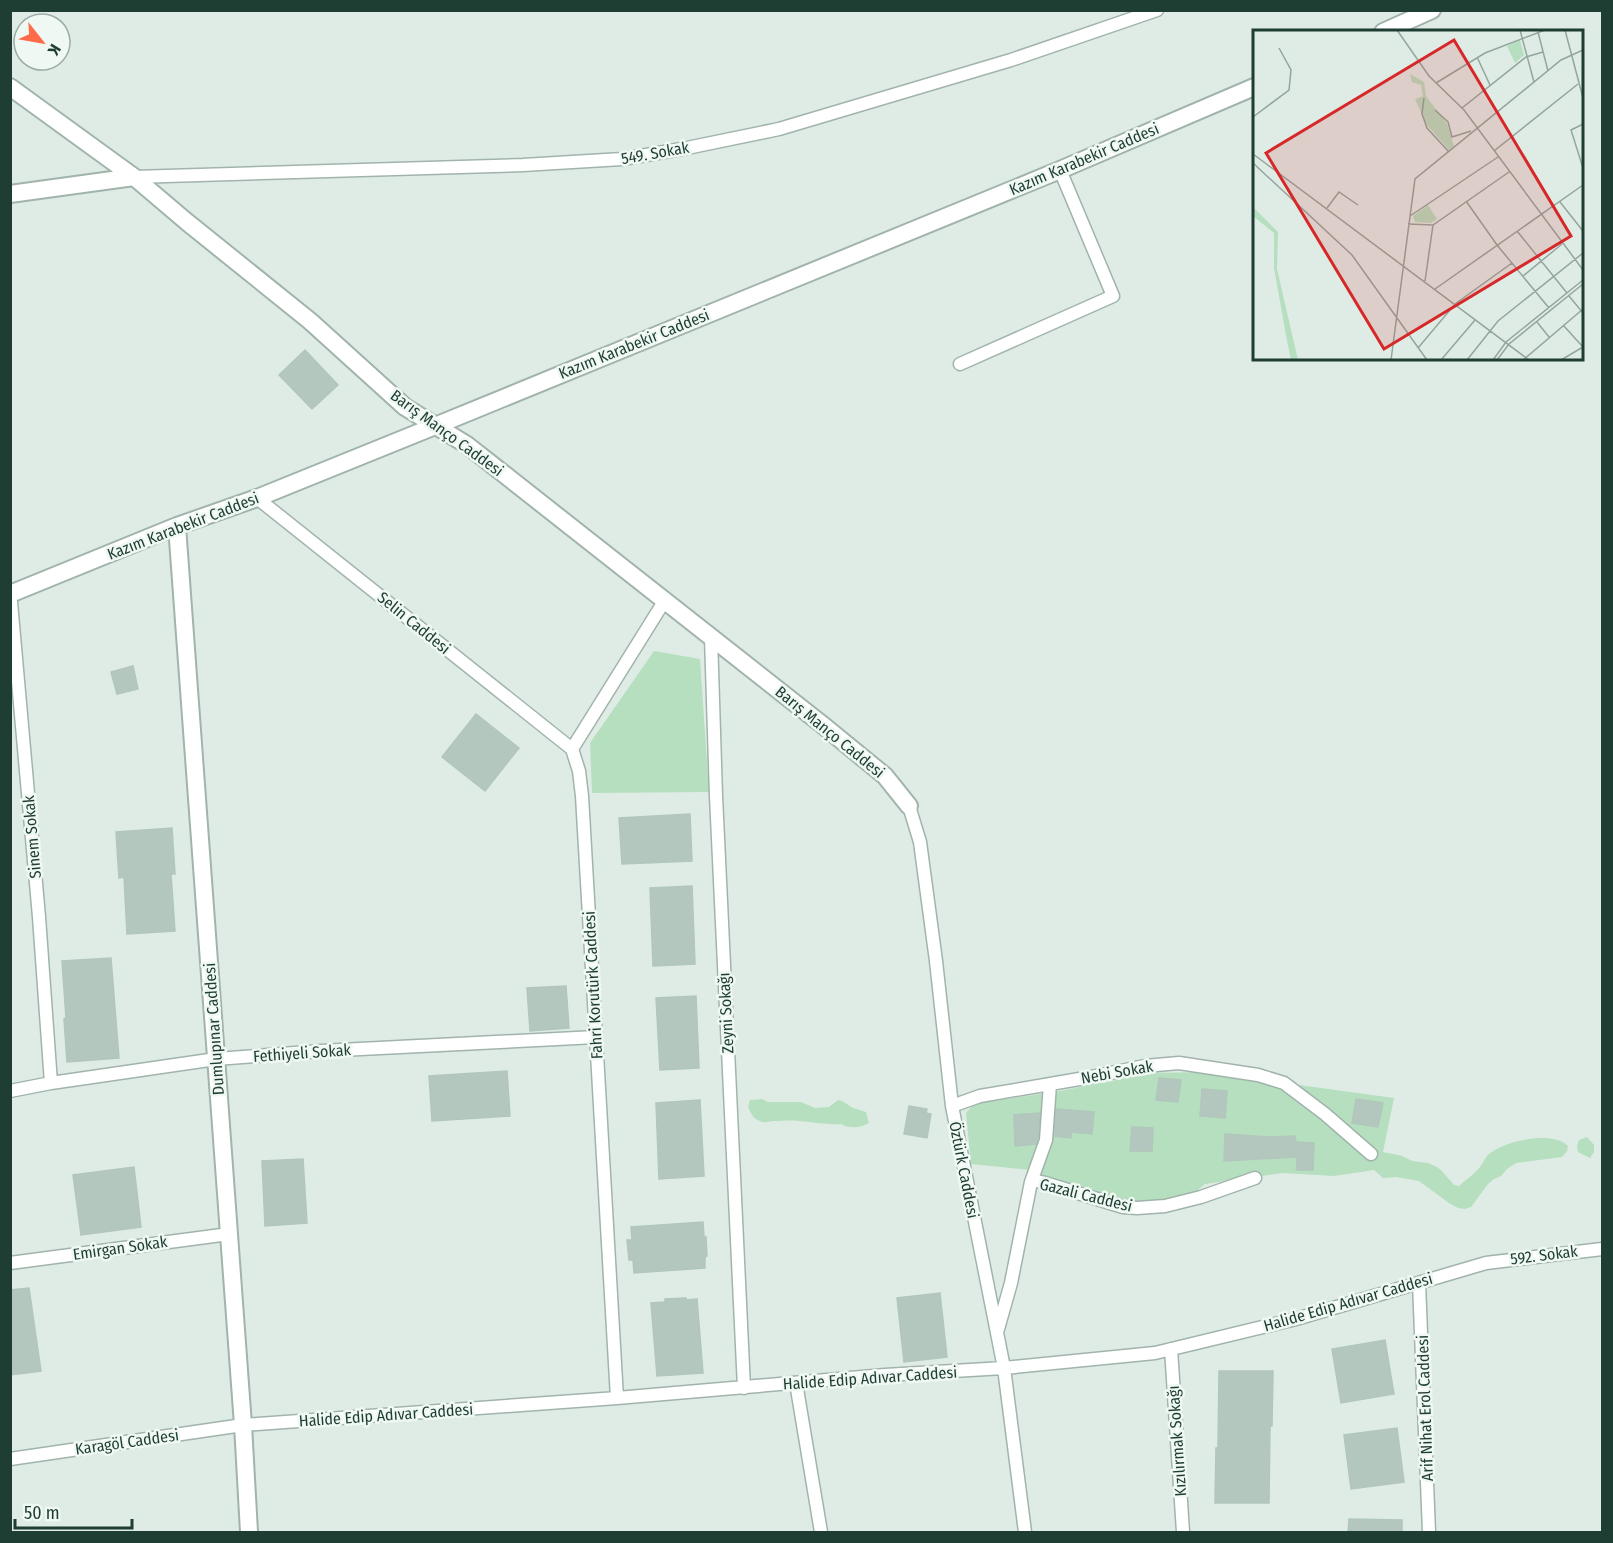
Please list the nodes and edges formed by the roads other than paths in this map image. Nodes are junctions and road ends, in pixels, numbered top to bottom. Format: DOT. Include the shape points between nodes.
graph roads {
  1 [pos="1157,10"];
  2 [pos="1432,10"];
  3 [pos="1387,30"];
  4 [pos="10,87"];
  5 [pos="1253,87"];
  6 [pos="1060,170"];
  7 [pos="134,177"];
  8 [pos="10,194"];
  9 [pos="960,364"];
  10 [pos="435,426"];
  11 [pos="257,498"];
  12 [pos="177,526"];
  13 [pos="11,593"];
  14 [pos="665,600"];
  15 [pos="711,637"];
  16 [pos="572,749"];
  17 [pos="909,806"];
  18 [pos="596,1037"];
  19 [pos="216,1059"];
  20 [pos="51,1083"];
  21 [pos="1050,1084"];
  22 [pos="10,1091"];
  23 [pos="952,1106"];
  24 [pos="1371,1154"];
  25 [pos="1255,1178"];
  26 [pos="1031,1182"];
  27 [pos="229,1234"];
  28 [pos="1602,1249"];
  29 [pos="10,1263"];
  30 [pos="1486,1263"];
  31 [pos="1419,1283"];
  32 [pos="997,1333"];
  33 [pos="1171,1349"];
  34 [pos="1004,1368"];
  35 [pos="796,1383"];
  36 [pos="744,1388"];
  37 [pos="617,1398"];
  38 [pos="243,1425"];
  39 [pos="10,1459"];
  40 [pos="249,1533"];
  41 [pos="821,1533"];
  42 [pos="1025,1533"];
  43 [pos="1183,1533"];
  44 [pos="1429,1533"];
  1 -- 7 [label="street, 549. Sokak" via="1011,60 779,129 622,159"];
  2 -- 3 [label="street"];
  4 -- 7 [label="street, Barış Manço Caddesi"];
  5 -- 6 [label="street, Kazım Karabekir Caddesi"];
  6 -- 9 [label="street" via="1113,296"];
  6 -- 10 [label="street, Kazım Karabekir Caddesi"];
  7 -- 8 [label="street"];
  7 -- 10 [label="street, Barış Manço Caddesi" via="310,321 405,407"];
  10 -- 11 [label="street, Kazım Karabekir Caddesi"];
  10 -- 14 [label="street, Barış Manço Caddesi" via="466,445"];
  11 -- 12 [label="street, Kazım Karabekir Caddesi"];
  11 -- 16 [label="street, Selin Caddesi"];
  12 -- 13 [label="street, Kazım Karabekir Caddesi"];
  12 -- 19 [label="street, Dumlupınar Caddesi"];
  13 -- 20 [label="street, Sinem Sokak"];
  14 -- 15 [label="street, Barış Manço Caddesi"];
  14 -- 16 [label="street"];
  15 -- 17 [label="street, Barış Manço Caddesi" via="885,776"];
  15 -- 36 [label="street, Zeyni Sokağı"];
  16 -- 18 [label="street, Fahri Korutürk Caddesi" via="582,796"];
  17 -- 23 [label="street, Öztürk Caddesi" via="920,842"];
  18 -- 19 [label="street, Fethiyeli Sokak"];
  18 -- 37 [label="street, Fahri Korutürk Caddesi"];
  19 -- 20 [label="street, Fethiyeli Sokak"];
  19 -- 27 [label="street, Dumlupınar Caddesi"];
  20 -- 22 [label="street, Fethiyeli Sokak"];
  21 -- 23 [label="street, Nebi Sokak" via="980,1096"];
  21 -- 24 [label="street, Nebi Sokak" via="1179,1063 1258,1075 1284,1083"];
  21 -- 26 [label="street" via="1046,1140"];
  23 -- 32 [label="street, Öztürk Caddesi"];
  25 -- 26 [label="street, Gazali Caddesi" via="1201,1197 1137,1208"];
  26 -- 32 [label="street, Gazali Caddesi"];
  27 -- 29 [label="street, Emirgan Sokak"];
  27 -- 38 [label="street, Dumlupınar Caddesi"];
  28 -- 30 [label="street, 592. Sokak"];
  30 -- 31 [label="street, Halide Edip Adıvar Caddesi"];
  31 -- 33 [label="street, Halide Edip Adıvar Caddesi" via="1296,1319"];
  31 -- 44 [label="street, Arif Nihat Erol Caddesi"];
  32 -- 34 [label="street, Öztürk Caddesi"];
  33 -- 34 [label="street, Halide Edip Adıvar Caddesi"];
  33 -- 43 [label="street, Kızılırmak Sokağı"];
  34 -- 35 [label="street, Halide Edip Adıvar Caddesi"];
  34 -- 42 [label="street, Öztürk Caddesi"];
  35 -- 36 [label="street, Halide Edip Adıvar Caddesi"];
  35 -- 41 [label="street"];
  36 -- 37 [label="street, Halide Edip Adıvar Caddesi"];
  37 -- 38 [label="street, Halide Edip Adıvar Caddesi"];
  38 -- 39 [label="street, Karagöl Caddesi"];
  38 -- 40 [label="street, Dumlupınar Caddesi"];
}
